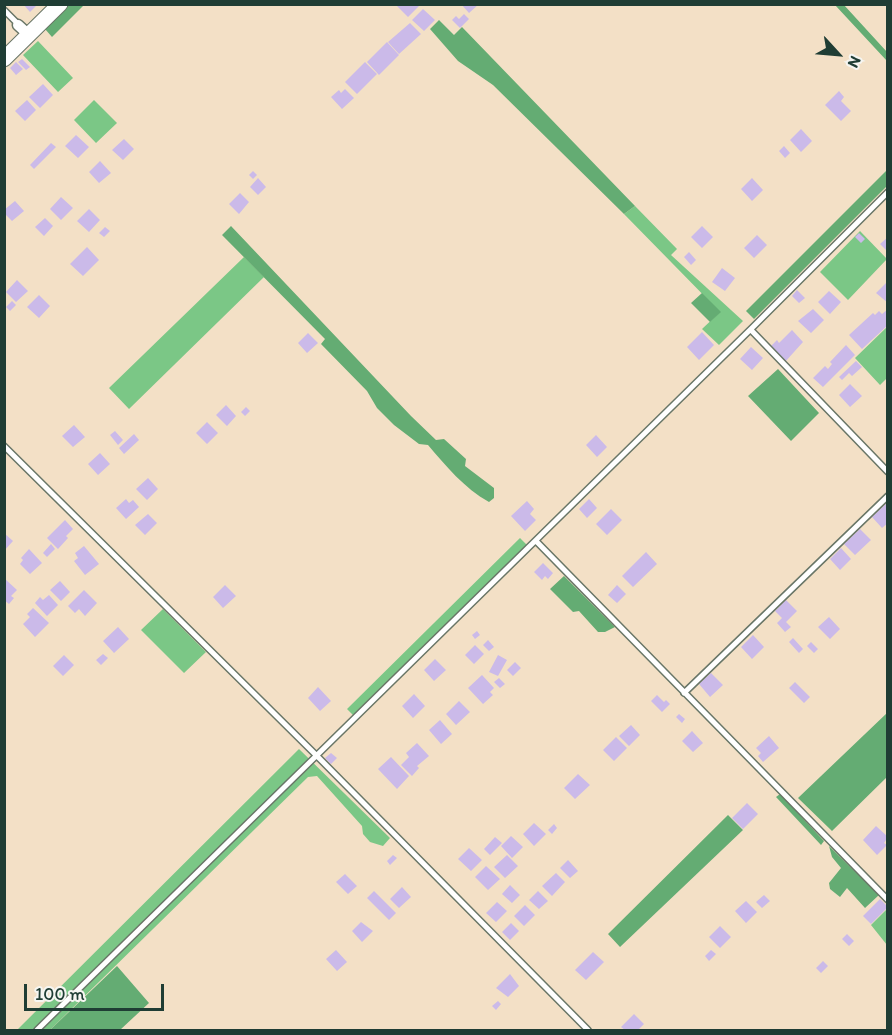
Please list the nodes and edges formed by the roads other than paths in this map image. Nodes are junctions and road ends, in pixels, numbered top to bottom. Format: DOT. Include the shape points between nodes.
graph roads {
  1 [pos="60,4"];
  2 [pos="4,10"];
  3 [pos="24,30"];
  4 [pos="4,59"];
  5 [pos="888,192"];
  6 [pos="750,330"];
  7 [pos="4,446"];
  8 [pos="888,472"];
  9 [pos="888,496"];
  10 [pos="536,541"];
  11 [pos="684,693"];
  12 [pos="317,756"];
  13 [pos="888,900"];
  14 [pos="38,1030"];
  15 [pos="588,1030"];
  1 -- 3 [label="main road"];
  2 -- 3 [label="lane"];
  3 -- 4 [label="main road"];
  5 -- 6 [label="lane"];
  6 -- 8 [label="lane"];
  6 -- 10 [label="lane"];
  7 -- 12 [label="lane"];
  9 -- 11 [label="lane"];
  10 -- 11 [label="lane"];
  10 -- 12 [label="lane"];
  11 -- 13 [label="lane"];
  12 -- 14 [label="lane"];
  12 -- 15 [label="lane"];
}
